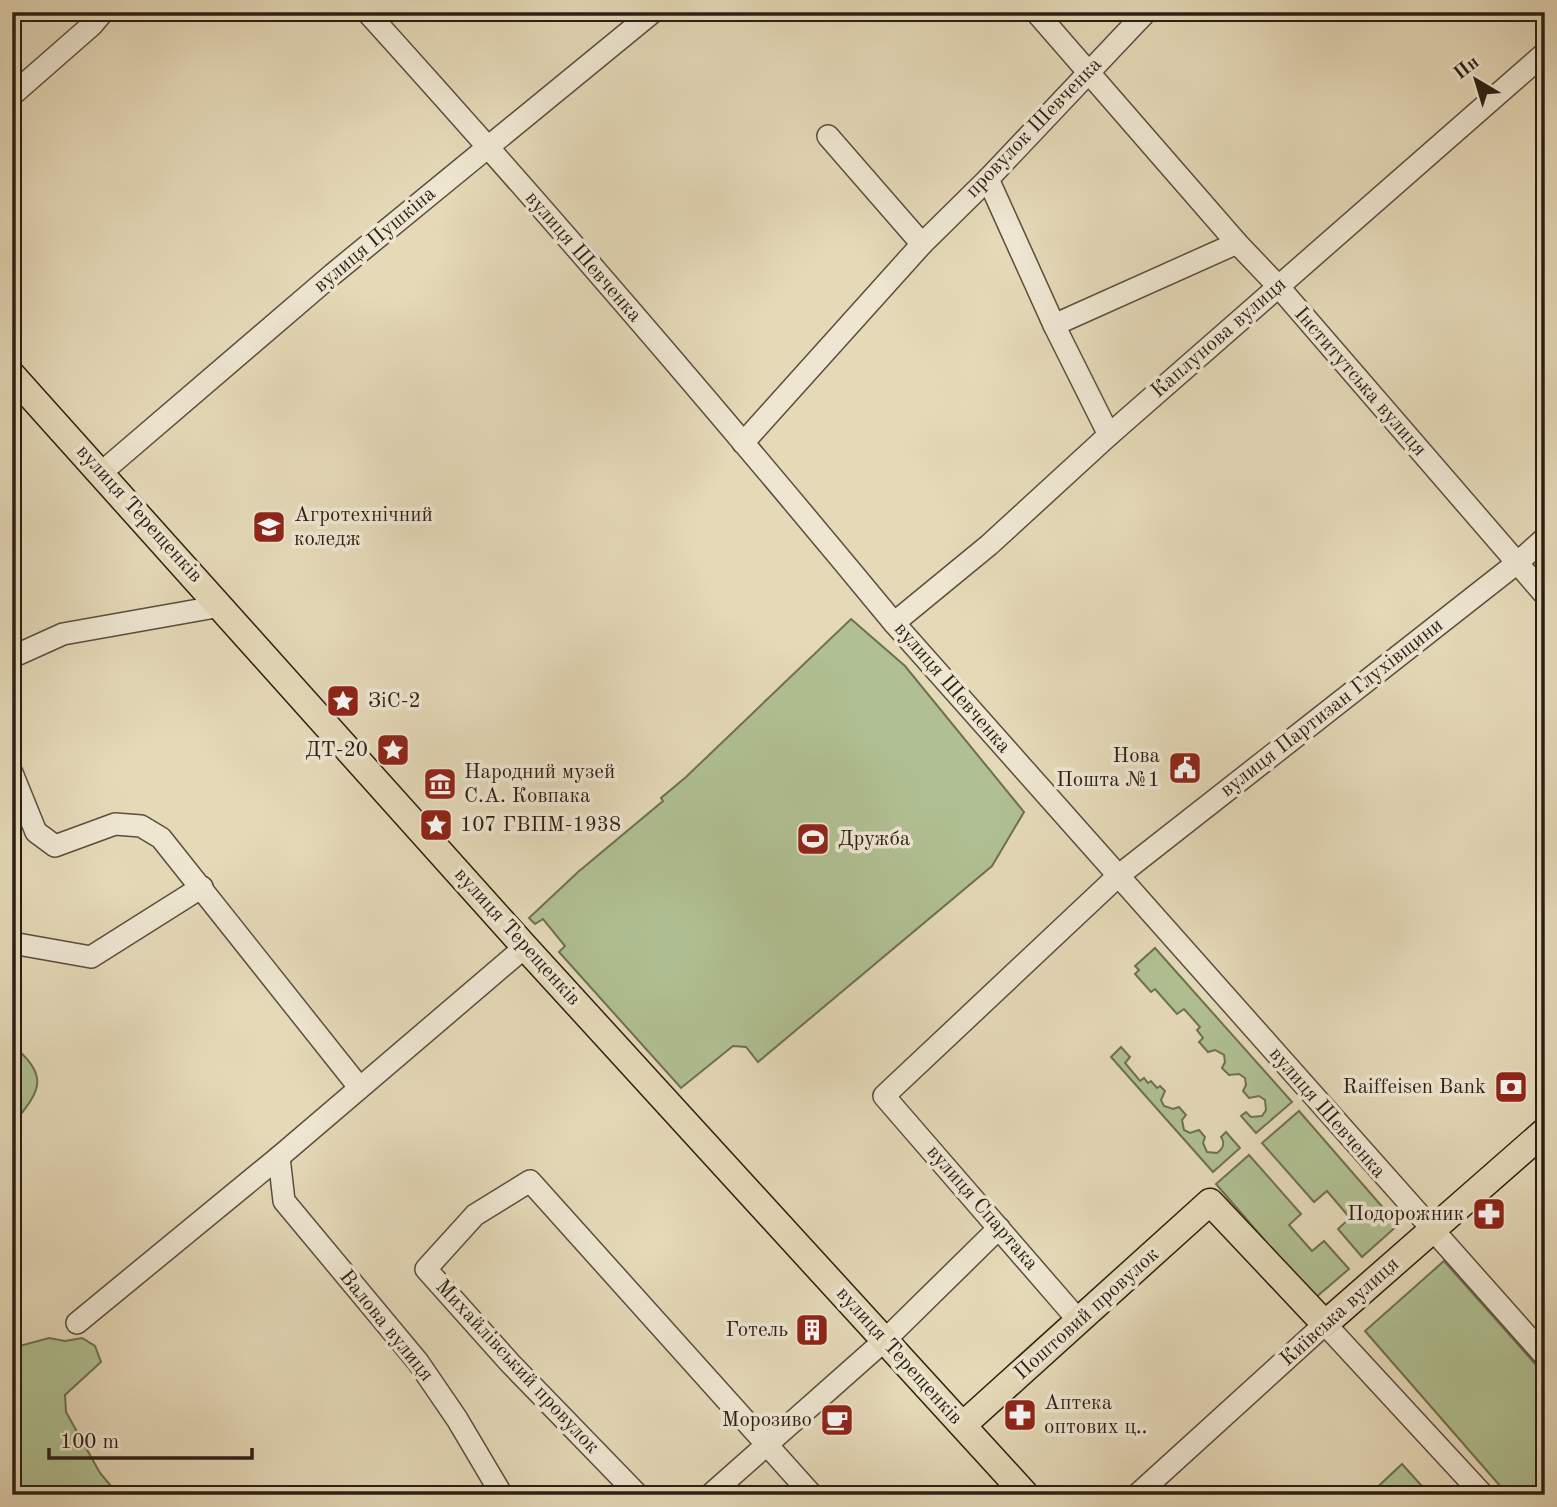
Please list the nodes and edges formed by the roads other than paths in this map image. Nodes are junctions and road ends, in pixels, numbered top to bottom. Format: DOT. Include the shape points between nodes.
graph roads {
  1 [pos="103,12"];
  2 [pos="367,12"];
  3 [pos="653,12"];
  4 [pos="1036,12"];
  5 [pos="1146,12"];
  6 [pos="1545,52"];
  7 [pos="1088,71"];
  8 [pos="12,95"];
  9 [pos="828,136"];
  10 [pos="489,147"];
  11 [pos="988,179"];
  12 [pos="1237,243"];
  13 [pos="922,244"];
  14 [pos="1278,286"];
  15 [pos="1054,325"];
  16 [pos="12,375"];
  17 [pos="1109,435"];
  18 [pos="743,443"];
  19 [pos="102,472"];
  20 [pos="1545,538"];
  21 [pos="1517,563"];
  22 [pos="1545,595"];
  23 [pos="222,606"];
  24 [pos="894,623"];
  25 [pos="12,657"];
  26 [pos="12,773"];
  27 [pos="1118,876"];
  28 [pos="202,887"];
  29 [pos="12,943"];
  30 [pos="525,947"];
  31 [pos="359,1087"];
  32 [pos="884,1096"];
  33 [pos="1545,1131"];
  34 [pos="279,1157"];
  35 [pos="999,1228"];
  36 [pos="1432,1231"];
  37 [pos="1079,1321"];
  38 [pos="77,1323"];
  39 [pos="1325,1324"];
  40 [pos="885,1340"];
  41 [pos="1545,1356"];
  42 [pos="963,1425"];
  43 [pos="768,1445"];
  44 [pos="502,1495"];
  45 [pos="638,1495"];
  46 [pos="710,1495"];
  47 [pos="812,1495"];
  48 [pos="1027,1495"];
  49 [pos="1137,1495"];
  50 [pos="1483,1495"];
  1 -- 8 [label="street"];
  2 -- 10 [label="street, вулиця Шевченка"];
  3 -- 10 [label="street, вулиця Пушкіна"];
  4 -- 7 [label="street, Інститутська вулиця"];
  5 -- 7 [label="street, провулок Шевченка"];
  6 -- 14 [label="street, Каплунова вулиця"];
  7 -- 11 [label="street, провулок Шевченка"];
  7 -- 12 [label="street, Інститутська вулиця"];
  9 -- 13 [label="street"];
  10 -- 18 [label="street, вулиця Шевченка"];
  10 -- 19 [label="street, вулиця Пушкіна" via="332,274"];
  11 -- 13 [label="street, провулок Шевченка"];
  11 -- 15 [label="street"];
  12 -- 14 [label="street, Інститутська вулиця"];
  12 -- 15 [label="street"];
  13 -- 18 [label="street, провулок Шевченка"];
  14 -- 17 [label="street, Каплунова вулиця"];
  14 -- 21 [label="street, Інститутська вулиця"];
  15 -- 17 [label="street"];
  16 -- 19 [label="main road, вулиця Терещенків"];
  17 -- 24 [label="street, Каплунова вулиця" via="989,545"];
  18 -- 24 [label="street, вулиця Шевченка"];
  19 -- 23 [label="main road, вулиця Терещенків"];
  20 -- 21 [label="street, вулиця Партизан Глухівщини"];
  21 -- 22 [label="street, Інститутська вулиця"];
  21 -- 27 [label="street, вулиця Партизан Глухівщини"];
  23 -- 25 [label="street" via="63,634"];
  23 -- 30 [label="main road, вулиця Терещенків"];
  24 -- 27 [label="street, вулиця Шевченка"];
  26 -- 28 [label="street" via="36,832 55,846 115,824 141,825 161,838"];
  27 -- 32 [label="street, вулиця Партизан Глухівщини"];
  27 -- 36 [label="street, вулиця Шевченка"];
  28 -- 29 [label="street" via="91,957"];
  28 -- 31 [label="street"];
  30 -- 31 [label="street"];
  30 -- 40 [label="main road, вулиця Терещенків"];
  31 -- 34 [label="street"];
  32 -- 35 [label="street, вулиця Спартака"];
  33 -- 36 [label="main road, Київська вулиця"];
  34 -- 38 [label="street"];
  34 -- 44 [label="street, Валова вулиця" via="284,1200 418,1362"];
  35 -- 37 [label="street, вулиця Спартака"];
  35 -- 40 [label="street"];
  36 -- 39 [label="main road, Київська вулиця"];
  36 -- 41 [label="street, вулиця Шевченка"];
  37 -- 39 [label="main road, Поштовий провулок" via="1210,1202"];
  37 -- 42 [label="main road, Поштовий провулок"];
  39 -- 49 [label="street, Київська вулиця"];
  39 -- 50 [label="street"];
  40 -- 42 [label="main road, вулиця Терещенків"];
  40 -- 43 [label="street"];
  42 -- 48 [label="main road, вулиця Терещенків"];
  43 -- 45 [label="street, Михайлівський провулок" via="530,1181 475,1215 426,1269"];
  43 -- 46 [label="street"];
  43 -- 47 [label="street"];
}
